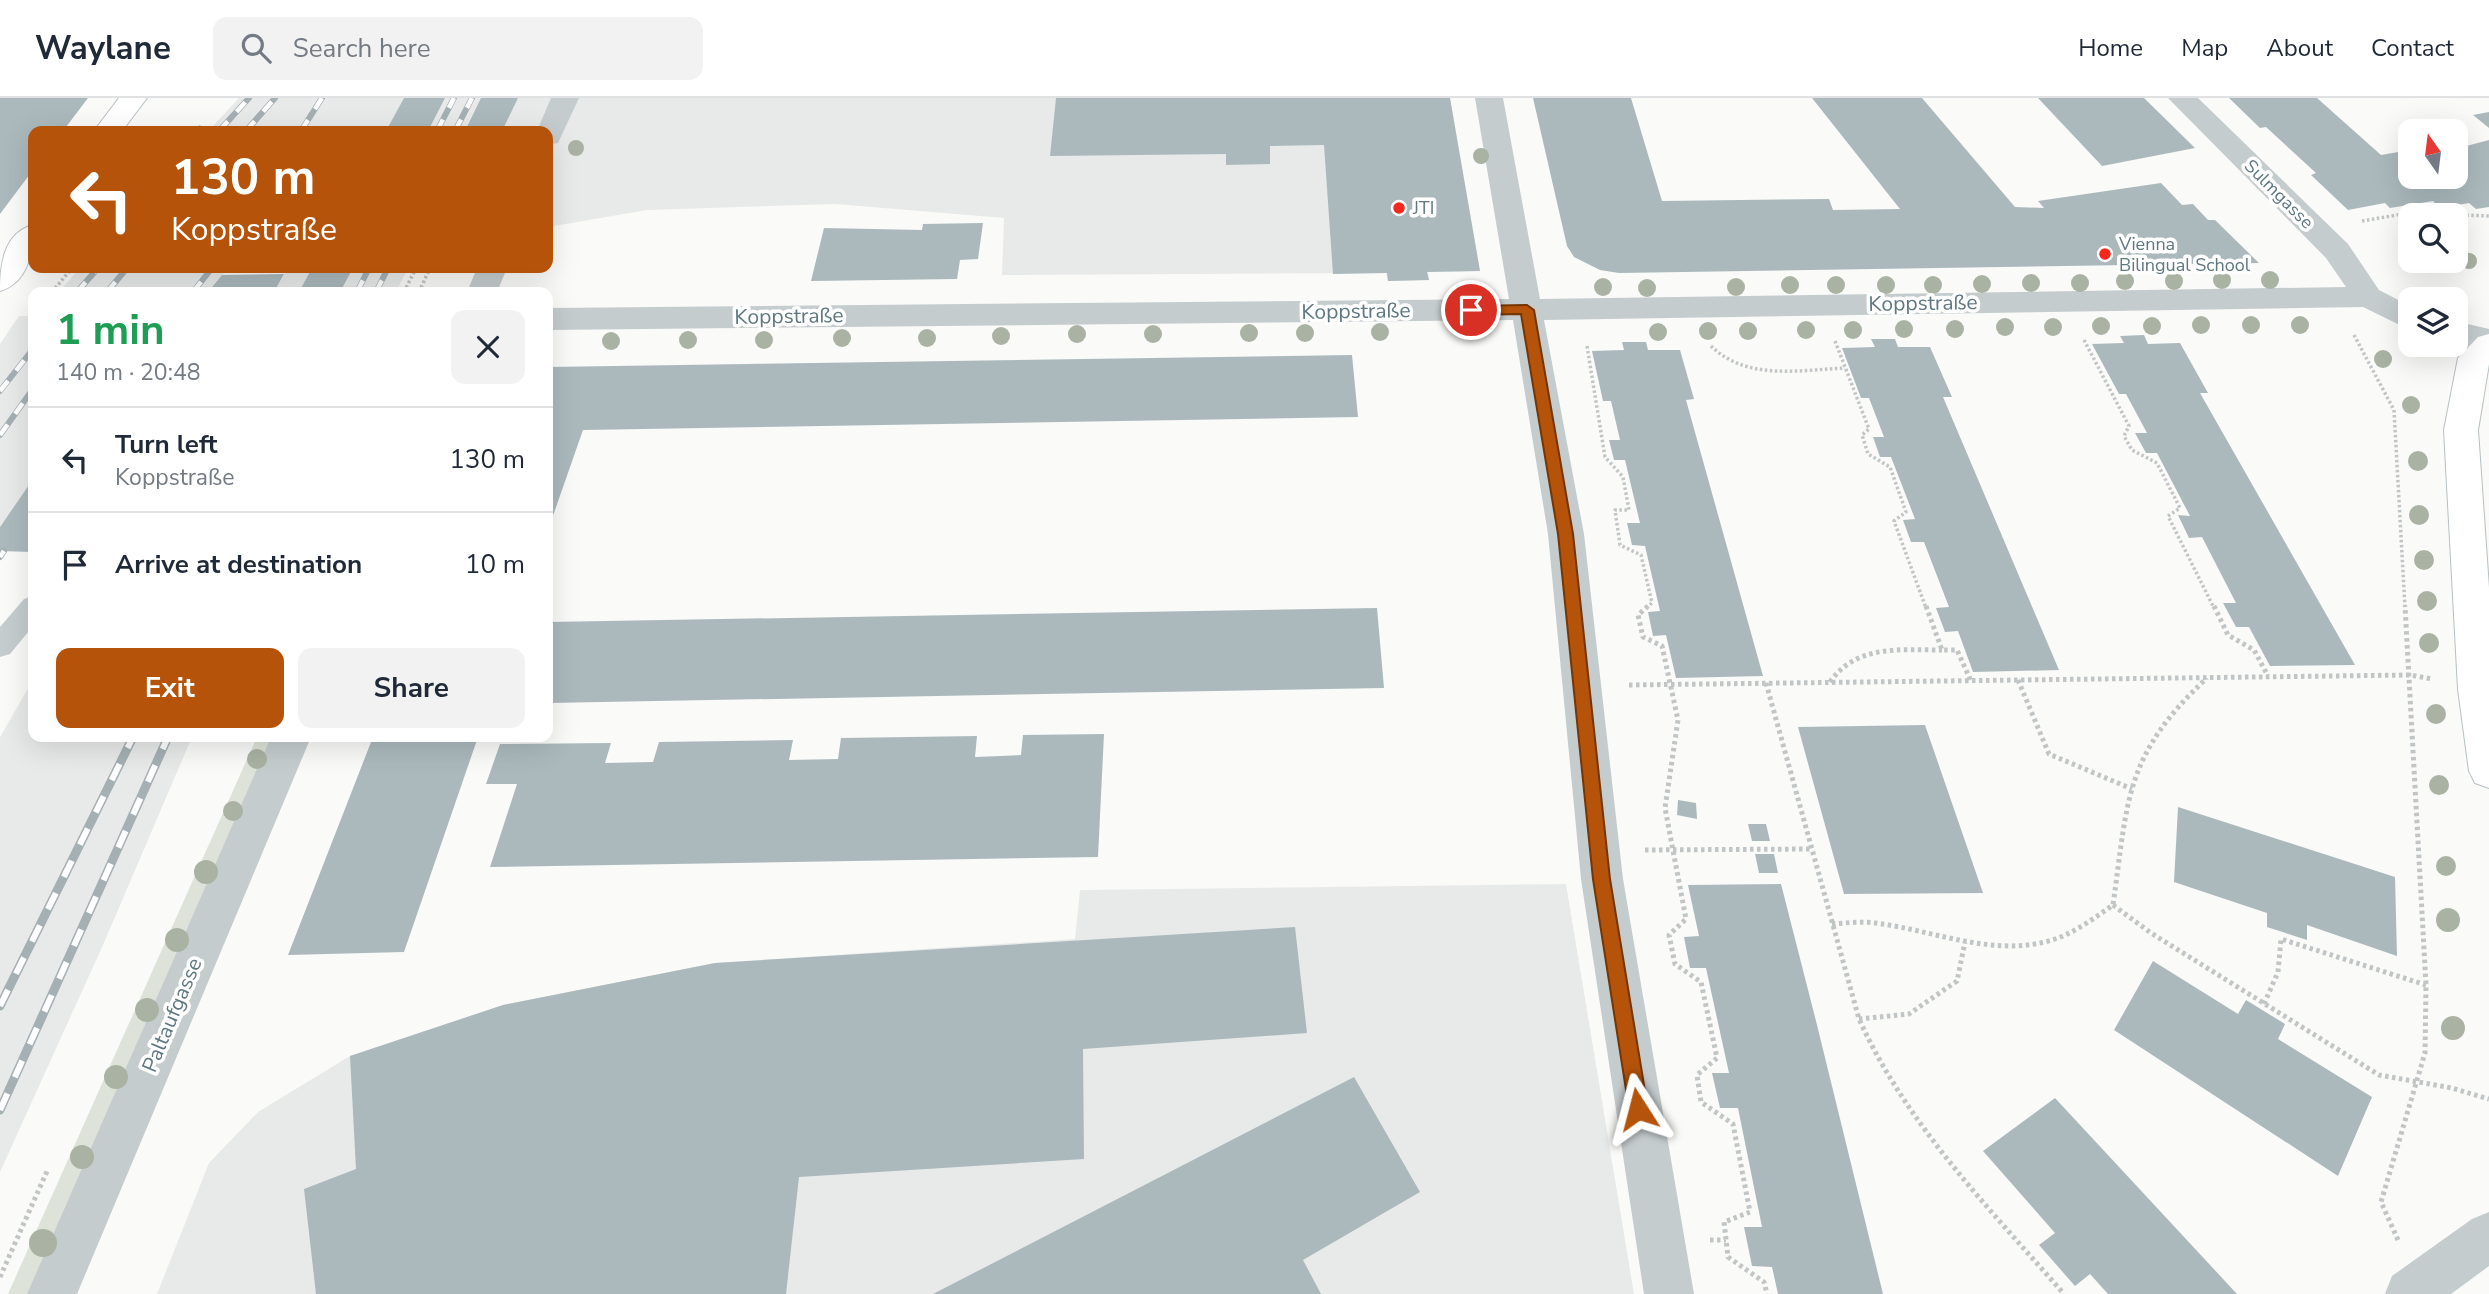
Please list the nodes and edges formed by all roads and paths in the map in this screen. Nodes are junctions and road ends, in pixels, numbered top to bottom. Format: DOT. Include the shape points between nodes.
graph roads {
  1 [pos="133,98"];
  2 [pos="565,98"];
  3 [pos="1489,98"];
  4 [pos="2182,98"];
  5 [pos="112,126"];
  6 [pos="553,126"];
  7 [pos="28,242"];
  8 [pos="68,273"];
  9 [pos="0,281"];
  10 [pos="56,287"];
  11 [pos="2368,297"];
  12 [pos="2065,301"];
  13 [pos="1819,305"];
  14 [pos="1527,310"];
  15 [pos="2398,313"];
  16 [pos="553,319"];
  17 [pos="2354,336"];
  18 [pos="2468,336"];
  19 [pos="1709,342"];
  20 [pos="1597,343"];
  21 [pos="2489,343"];
  22 [pos="1845,368"];
  23 [pos="28,613"];
  24 [pos="0,646"];
  25 [pos="1942,650"];
  26 [pos="2410,675"];
  27 [pos="2268,676"];
  28 [pos="2208,677"];
  29 [pos="2018,680"];
  30 [pos="1971,681"];
  31 [pos="1830,682"];
  32 [pos="1766,683"];
  33 [pos="1672,685"];
  34 [pos="1581,686"];
  35 [pos="2477,688"];
  36 [pos="289,742"];
  37 [pos="2489,771"];
  38 [pos="2132,789"];
  39 [pos="1811,849"];
  40 [pos="1671,850"];
  41 [pos="1599,851"];
  42 [pos="2113,905"];
  43 [pos="1832,924"];
  44 [pos="1965,942"];
  45 [pos="2426,985"];
  46 [pos="2264,1004"];
  47 [pos="1859,1019"];
  48 [pos="2416,1081"];
  49 [pos="2489,1099"];
  50 [pos="2489,1236"];
  51 [pos="2414,1290"];
  52 [pos="52,1294"];
  53 [pos="1669,1294"];
  54 [pos="1767,1294"];
  55 [pos="2064,1294"];
  1 -- 5 [label="main road"];
  2 -- 6 [label="street"];
  3 -- 14 [label="street"];
  4 -- 11 [label="street, Sulmgasse" via="2337,251"];
  7 -- 9 [label="main road"];
  8 -- 10 [label="path"];
  11 -- 12 [label="street, Koppstraße"];
  11 -- 15 [label="street, Koppstraße"];
  12 -- 13 [label="street, Koppstraße"];
  12 -- 27 [label="path" via="2129,426 2124,436 2132,450 2157,463 2179,508 2168,516 2228,635 2254,650"];
  13 -- 14 [label="street, Koppstraße"];
  13 -- 22 [label="path"];
  14 -- 16 [label="street, Koppstraße"];
  14 -- 34 [label="street" via="1566,534"];
  17 -- 26 [label="path" via="2394,410"];
  18 -- 21 [label="street"];
  19 -- 22 [label="path" via="1725,360 1747,368"];
  20 -- 33 [label="path" via="1585,346 1605,457 1623,477 1629,510 1615,510 1620,545 1641,555 1652,603 1638,615 1643,637 1662,646"];
  21 -- 35 [label="main road" via="2474,358 2461,430"];
  22 -- 25 [label="path" via="1869,429 1862,435 1868,454 1890,467 1906,512 1894,521"];
  23 -- 24 [label="lane"];
  25 -- 30 [label="path" via="1957,650"];
  25 -- 31 [label="path" via="1864,653 1837,669"];
  26 -- 27 [label="path"];
  26 -- 35 [label="path"];
  26 -- 45 [label="path"];
  27 -- 28 [label="path"];
  28 -- 29 [label="path"];
  28 -- 38 [label="path" via="2160,727 2142,757"];
  29 -- 30 [label="path"];
  29 -- 38 [label="path" via="2049,754"];
  30 -- 31 [label="path"];
  31 -- 32 [label="path"];
  32 -- 33 [label="path"];
  32 -- 39 [label="path"];
  33 -- 34 [label="path"];
  33 -- 40 [label="path" via="1678,720 1665,808"];
  34 -- 41 [label="street"];
  35 -- 37 [label="main road"];
  36 -- 52 [label="street, Paltaufgasse"];
  38 -- 42 [label="path"];
  39 -- 40 [label="path"];
  39 -- 43 [label="path"];
  40 -- 41 [label="path"];
  40 -- 54 [label="path" via="1686,919 1669,935 1675,964 1701,982 1717,1058 1697,1074 1701,1101 1732,1124 1750,1212 1724,1223 1728,1257 1764,1282"];
  41 -- 53 [label="street"];
  42 -- 44 [label="path" via="2087,926 2047,941 2011,946"];
  42 -- 46 [label="path"];
  43 -- 44 [label="path" via="1875,923"];
  43 -- 47 [label="path"];
  44 -- 47 [label="path" via="1957,981 1909,1014"];
  45 -- 46 [label="path" via="2281,939 2278,972"];
  45 -- 48 [label="path" via="2425,1053"];
  46 -- 48 [label="path" via="2379,1074"];
  47 -- 55 [label="path" via="1872,1054 1899,1098"];
  48 -- 49 [label="path"];
  48 -- 51 [label="path" via="2381,1202"];
  50 -- 51 [label="street"];
}
